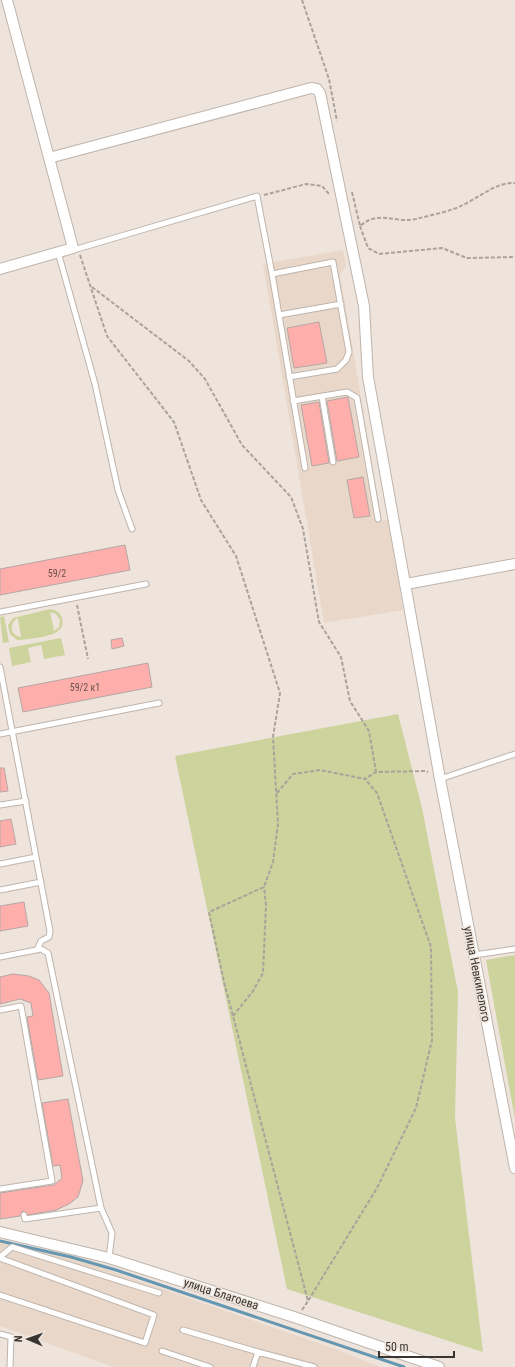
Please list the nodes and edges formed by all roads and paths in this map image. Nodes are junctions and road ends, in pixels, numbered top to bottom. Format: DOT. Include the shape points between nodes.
graph roads {
  1 [pos="7,0"];
  2 [pos="49,158"];
  3 [pos="515,182"];
  4 [pos="257,196"];
  5 [pos="331,196"];
  6 [pos="344,209"];
  7 [pos="360,226"];
  8 [pos="75,248"];
  9 [pos="58,252"];
  10 [pos="515,257"];
  11 [pos="0,269"];
  12 [pos="272,274"];
  13 [pos="91,287"];
  14 [pos="341,304"];
  15 [pos="279,315"];
  16 [pos="289,377"];
  17 [pos="322,396"];
  18 [pos="293,401"];
  19 [pos="333,462"];
  20 [pos="305,468"];
  21 [pos="378,519"];
  22 [pos="132,529"];
  23 [pos="515,564"];
  24 [pos="146,584"];
  25 [pos="406,584"];
  26 [pos="76,597"];
  27 [pos="0,612"];
  28 [pos="86,622"];
  29 [pos="81,623"];
  30 [pos="88,658"];
  31 [pos="0,667"];
  32 [pos="1,673"];
  33 [pos="159,703"];
  34 [pos="12,732"];
  35 [pos="0,734"];
  36 [pos="515,754"];
  37 [pos="376,772"];
  38 [pos="365,779"];
  39 [pos="440,779"];
  40 [pos="277,794"];
  41 [pos="26,800"];
  42 [pos="0,806"];
  43 [pos="36,857"];
  44 [pos="0,864"];
  45 [pos="41,882"];
  46 [pos="264,887"];
  47 [pos="0,890"];
  48 [pos="515,949"];
  49 [pos="37,950"];
  50 [pos="474,955"];
  51 [pos="0,957"];
  52 [pos="0,1010"];
  53 [pos="233,1016"];
  54 [pos="515,1168"];
  55 [pos="0,1189"];
  56 [pos="101,1208"];
  57 [pos="24,1215"];
  58 [pos="0,1232"];
  59 [pos="0,1257"];
  60 [pos="109,1258"];
  61 [pos="158,1293"];
  62 [pos="0,1295"];
  63 [pos="183,1330"];
  64 [pos="0,1334"];
  65 [pos="162,1351"];
  66 [pos="258,1352"];
  67 [pos="10,1367"];
  68 [pos="210,1367"];
  69 [pos="252,1367"];
  70 [pos="314,1367"];
  71 [pos="439,1367"];
  1 -- 2 [label="street"];
  2 -- 6 [label="street, улица Невкипелого" via="317,88"];
  2 -- 8 [label="street"];
  3 -- 7 [label="path" via="504,182 461,206 413,220 381,217"];
  4 -- 5 [label="path" via="306,184 322,186"];
  4 -- 8 [label="lane"];
  4 -- 12 [label="lane"];
  6 -- 7 [label="path"];
  6 -- 25 [label="street, улица Невкипелого" via="364,306 368,377"];
  7 -- 10 [label="path" via="368,248 379,254 442,248 467,258"];
  8 -- 9 [label="street"];
  8 -- 13 [label="path"];
  9 -- 11 [label="street"];
  9 -- 22 [label="lane" via="95,384 118,490"];
  12 -- 14 [label="lane" via="333,262"];
  12 -- 15 [label="lane"];
  13 -- 37 [label="path" via="189,361 205,378 242,445 291,497 303,529 319,622 341,657 350,701 369,732"];
  13 -- 40 [label="path" via="107,336 174,422 201,500 236,556 280,694 273,737"];
  14 -- 15 [label="lane"];
  14 -- 16 [label="lane" via="349,352 346,360 337,369"];
  15 -- 16 [label="lane"];
  16 -- 18 [label="lane"];
  17 -- 18 [label="lane"];
  17 -- 19 [label="lane"];
  17 -- 21 [label="lane" via="347,392 357,398"];
  18 -- 20 [label="lane"];
  23 -- 25 [label="street"];
  24 -- 26 [label="lane"];
  25 -- 39 [label="street, улица Невкипелого"];
  26 -- 27 [label="lane"];
  26 -- 29 [label="path"];
  28 -- 29 [label="path"];
  29 -- 30 [label="path"];
  31 -- 32 [label="lane"];
  32 -- 34 [label="lane"];
  33 -- 34 [label="lane"];
  34 -- 35 [label="lane"];
  34 -- 41 [label="lane"];
  36 -- 39 [label="lane"];
  37 -- 38 [label="path"];
  37 -- 39 [label="path" via="426,771"];
  38 -- 40 [label="path" via="320,770 293,774"];
  38 -- 53 [label="path" via="377,793 431,947 432,1040 416,1108 377,1188 308,1301"];
  39 -- 50 [label="street, улица Невкипелого"];
  40 -- 46 [label="path" via="278,824 273,862"];
  41 -- 42 [label="lane"];
  41 -- 43 [label="lane"];
  43 -- 44 [label="lane"];
  43 -- 45 [label="lane"];
  45 -- 47 [label="lane"];
  45 -- 49 [label="lane" via="50,934 41,940"];
  46 -- 53 [label="path" via="266,905 263,973 253,991"];
  46 -- 53 [label="path" via="209,912"];
  48 -- 50 [label="lane"];
  49 -- 51 [label="lane"];
  49 -- 56 [label="lane" via="45,950 49,956"];
  50 -- 54 [label="street, улица Невкипелого"];
  52 -- 55 [label="lane" via="21,1006 52,1181 20,1188"];
  56 -- 57 [label="lane" via="25,1219"];
  56 -- 60 [label="lane" via="112,1233"];
  58 -- 60 [label="street, улица Благоева"];
  59 -- 61 [label="lane" via="12,1247"];
  59 -- 62 [label="lane" via="154,1315 145,1343"];
  60 -- 71 [label="street, улица Благоева"];
  63 -- 66 [label="lane"];
  64 -- 67 [label="lane" via="11,1337"];
  65 -- 68 [label="lane"];
  66 -- 69 [label="lane"];
  66 -- 70 [label="lane"];
}
